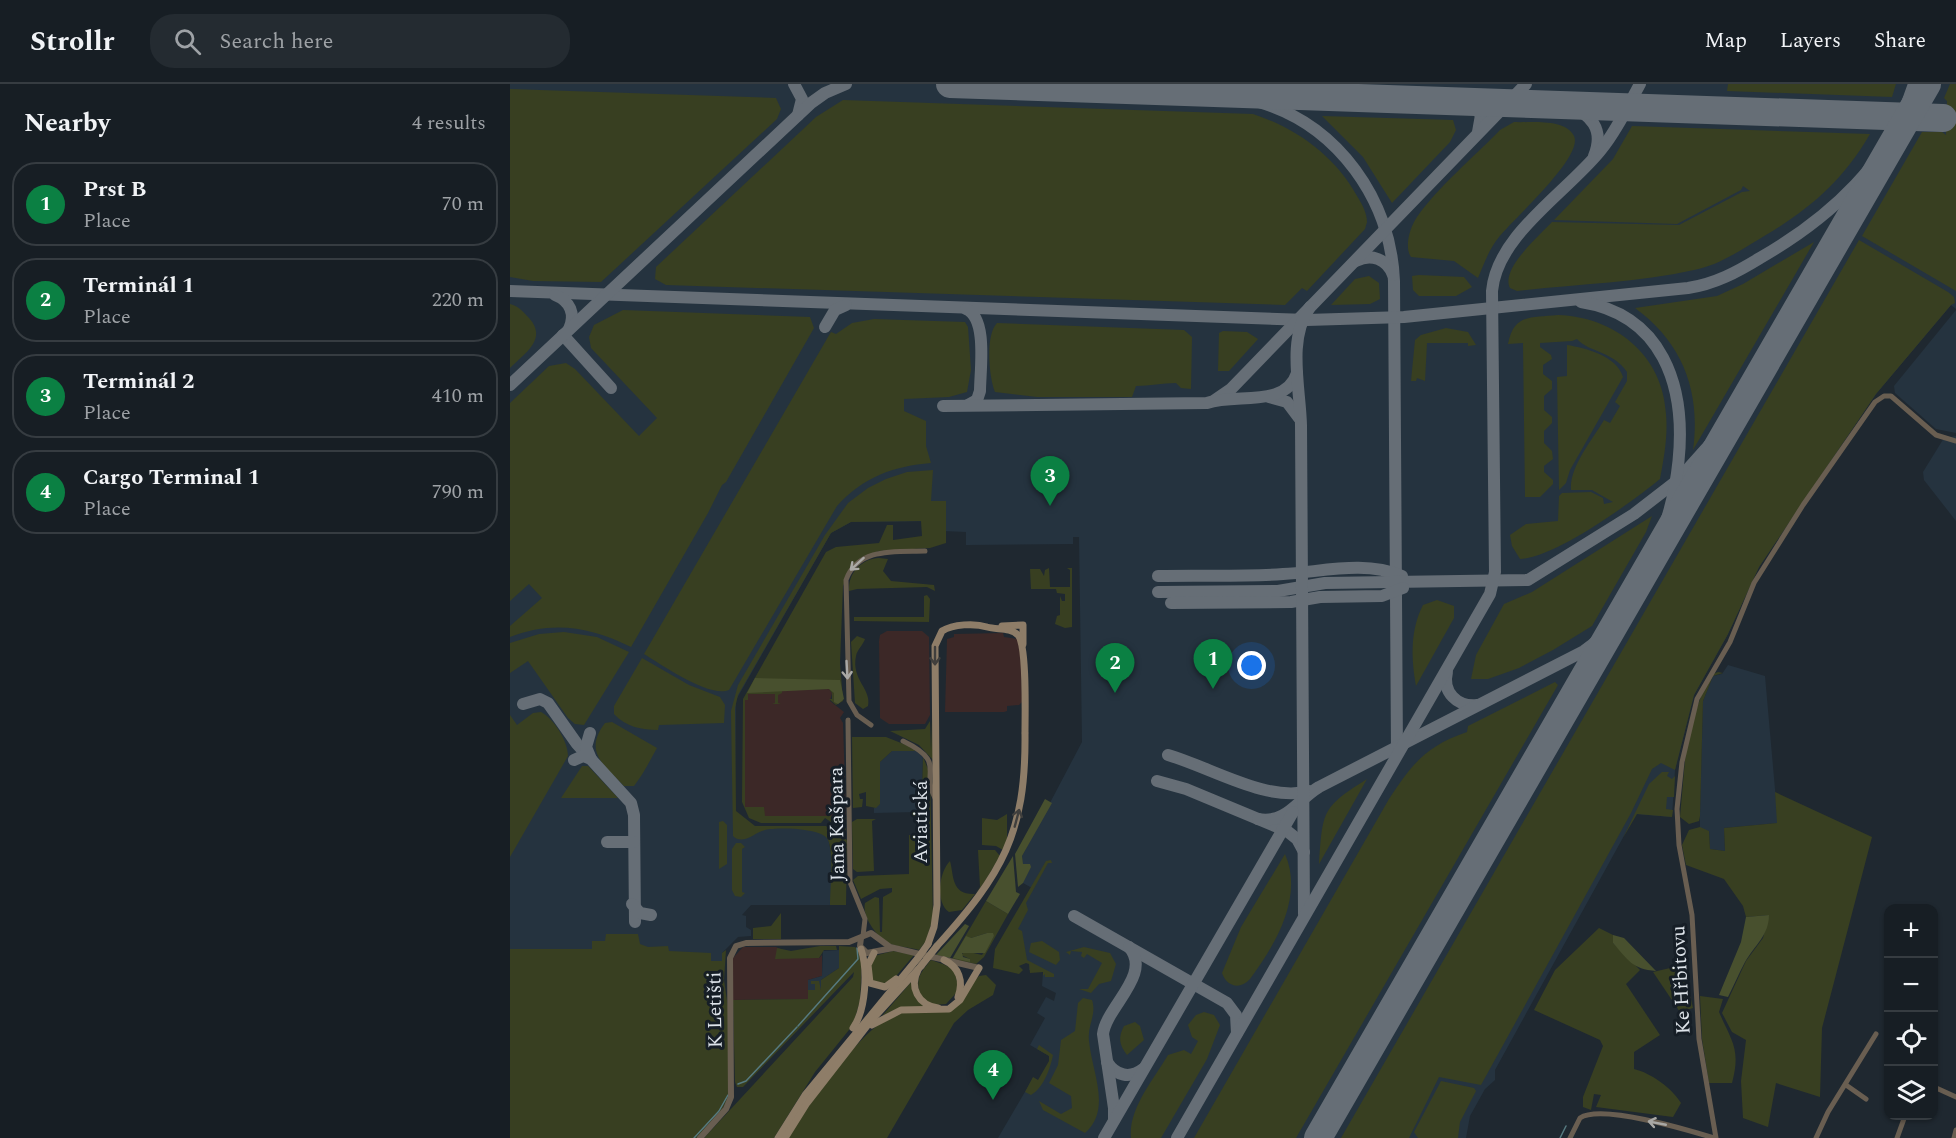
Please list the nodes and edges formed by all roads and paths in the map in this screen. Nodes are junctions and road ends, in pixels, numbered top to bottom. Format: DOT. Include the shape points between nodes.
graph roads {
  1 [pos="1956,441"];
  2 [pos="925,551"];
  3 [pos="848,720"];
  4 [pos="871,725"];
  5 [pos="903,741"];
  6 [pos="936,799"];
  7 [pos="866,924"];
  8 [pos="876,936"];
  9 [pos="862,937"];
  10 [pos="845,942"];
  11 [pos="893,948"];
  12 [pos="861,949"];
  13 [pos="875,952"];
  14 [pos="944,960"];
  15 [pos="921,966"];
  16 [pos="979,969"];
  17 [pos="908,970"];
  18 [pos="958,998"];
  19 [pos="867,1028"];
  20 [pos="1876,1034"];
  21 [pos="827,1067"];
  22 [pos="1846,1085"];
  23 [pos="1938,1089"];
  24 [pos="1956,1097"];
  25 [pos="1866,1099"];
  26 [pos="1904,1120"];
  27 [pos="1956,1130"];
  28 [pos="1571,1135"];
  29 [pos="700,1138"];
  30 [pos="778,1138"];
  31 [pos="785,1138"];
  32 [pos="1715,1138"];
  33 [pos="1816,1138"];
  34 [pos="1898,1138"];
  35 [pos="1954,1138"];
  1 -- 32 [label="street, Ke Hřbitovu" via="1936,435 1891,396 1881,397 1872,405 1764,564 1730,642 1692,714 1682,762 1677,820 1692,915 1698,1039"];
  2 -- 4 [label="street, one-way" via="883,552 861,560 846,580 851,706 858,717"];
  3 -- 7 [label="street, Jana Kašpara" via="850,882"];
  5 -- 6 [label="street" via="921,750 928,759"];
  15 -- 6 [label="main road, Aviatická, one-way, bridge" via="997,871 1016,825 1022,791 1024,718 1023,650 1015,633 984,626 951,627 937,637"];
  6 -- 17 [label="main road, Aviatická, bridge" via="936,911 928,944"];
  7 -- 8 [label="street, Jana Kašpara"];
  7 -- 9 [label="street"];
  8 -- 9 [label="street, K Letišti"];
  8 -- 11 [label="street, K Letišti"];
  8 -- 13 [label="street" via="880,945"];
  9 -- 10 [label="street, K Letišti"];
  9 -- 12 [label="street"];
  10 -- 12 [label="street, K Letišti"];
  10 -- 29 [label="street, K Letišti" via="746,943 732,950 731,1097 726,1110"];
  11 -- 13 [label="street, K Letišti"];
  11 -- 14 [label="street, K Letišti"];
  12 -- 13 [label="street, K Letišti"];
  12 -- 21 [label="main road" via="864,964 860,1016"];
  13 -- 17 [label="main road" via="869,961 868,977 874,986 888,986"];
  14 -- 16 [label="street, K Letišti"];
  14 -- 18 [label="main road" via="959,974"];
  15 -- 18 [label="main road" via="914,983 921,1000 938,1008"];
  15 -- 19 [label="main road"];
  16 -- 18 [label="main road"];
  16 -- 19 [label="main road" via="952,1007 896,1012"];
  17 -- 21 [label="main road, Aviatická"];
  19 -- 31 [label="main road" via="807,1102"];
  20 -- 22 [label="street"];
  21 -- 30 [label="main road, Aviatická" via="795,1108"];
  22 -- 25 [label="street"];
  22 -- 33 [label="street"];
  23 -- 24 [label="street"];
  26 -- 34 [label="street"];
  27 -- 35 [label="street"];
  32 -- 28 [label="street, one-way" via="1599,1113 1584,1116"];
}
